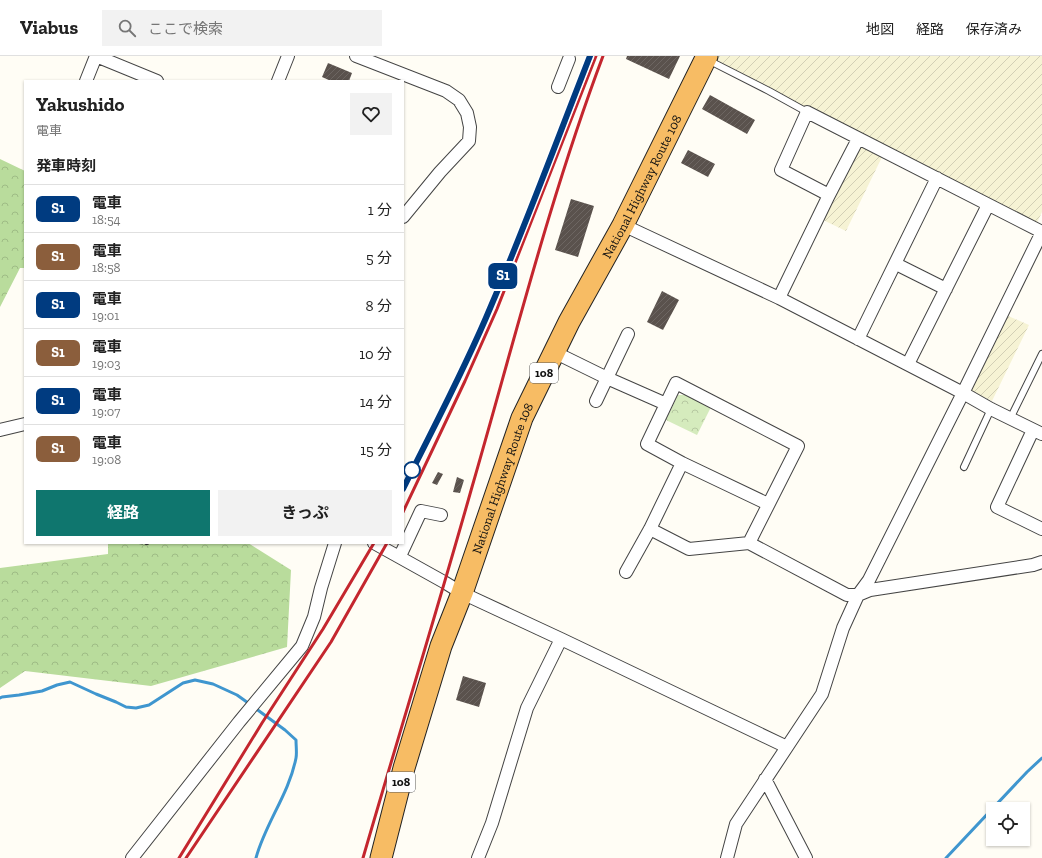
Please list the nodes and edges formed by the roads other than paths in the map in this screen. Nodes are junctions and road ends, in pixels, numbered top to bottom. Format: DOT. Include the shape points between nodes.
graph roads {
  1 [pos="96,56"];
  2 [pos="288,56"];
  3 [pos="356,56"];
  4 [pos="567,57"];
  5 [pos="707,58"];
  6 [pos="86,80"];
  7 [pos="150,80"];
  8 [pos="278,80"];
  9 [pos="558,88"];
  10 [pos="807,112"];
  11 [pos="858,139"];
  12 [pos="937,178"];
  13 [pos="829,194"];
  14 [pos="988,205"];
  15 [pos="404,216"];
  16 [pos="623,225"];
  17 [pos="1042,232"];
  18 [pos="896,264"];
  19 [pos="946,289"];
  20 [pos="779,298"];
  21 [pos="628,334"];
  22 [pos="858,339"];
  23 [pos="554,352"];
  24 [pos="1042,354"];
  25 [pos="908,364"];
  26 [pos="607,378"];
  27 [pos="963,393"];
  28 [pos="596,401"];
  29 [pos="666,404"];
  30 [pos="992,410"];
  31 [pos="1010,419"];
  32 [pos="24,424"];
  33 [pos="0,430"];
  34 [pos="1038,432"];
  35 [pos="682,463"];
  36 [pos="964,467"];
  37 [pos="768,504"];
  38 [pos="441,515"];
  39 [pos="1042,529"];
  40 [pos="650,530"];
  41 [pos="749,543"];
  42 [pos="335,544"];
  43 [pos="376,544"];
  44 [pos="400,556"];
  45 [pos="1042,562"];
  46 [pos="626,572"];
  47 [pos="462,593"];
  48 [pos="858,595"];
  49 [pos="561,639"];
  50 [pos="787,747"];
  51 [pos="765,779"];
  52 [pos="132,858"];
  53 [pos="381,858"];
  54 [pos="478,858"];
  55 [pos="727,858"];
  56 [pos="806,858"];
  1 -- 6 [label="street"];
  1 -- 7 [label="street"];
  2 -- 8 [label="street"];
  3 -- 15 [label="street" via="446,91 459,100 467,113 469,141"];
  4 -- 9 [label="street"];
  5 -- 10 [label="lane"];
  5 -- 16 [label="highway, National Highway Route 108 / 108"];
  10 -- 11 [label="street"];
  10 -- 13 [label="street" via="781,170"];
  11 -- 12 [label="street"];
  11 -- 13 [label="street"];
  12 -- 14 [label="street"];
  12 -- 18 [label="street"];
  13 -- 20 [label="street"];
  14 -- 17 [label="street"];
  14 -- 19 [label="street"];
  16 -- 20 [label="street"];
  16 -- 23 [label="highway, National Highway Route 108 / 108"];
  17 -- 27 [label="street"];
  18 -- 19 [label="street"];
  18 -- 22 [label="street"];
  19 -- 25 [label="street"];
  20 -- 22 [label="street"];
  21 -- 26 [label="street"];
  22 -- 25 [label="street"];
  23 -- 26 [label="street"];
  23 -- 47 [label="highway, National Highway Route 108 / 108" via="522,418"];
  24 -- 31 [label="lane"];
  25 -- 27 [label="street"];
  26 -- 28 [label="street"];
  26 -- 29 [label="street"];
  27 -- 30 [label="street"];
  27 -- 48 [label="street" via="869,580"];
  29 -- 35 [label="street" via="647,444"];
  29 -- 37 [label="street" via="676,383 798,446"];
  30 -- 31 [label="street"];
  30 -- 36 [label="lane"];
  31 -- 34 [label="street"];
  32 -- 33 [label="street"];
  34 -- 39 [label="street" via="997,507"];
  35 -- 37 [label="street"];
  35 -- 40 [label="street"];
  37 -- 41 [label="street"];
  38 -- 44 [label="street" via="421,511"];
  40 -- 41 [label="street" via="689,549"];
  40 -- 46 [label="street"];
  41 -- 48 [label="street" via="847,595"];
  42 -- 52 [label="street" via="314,617 302,646 238,722"];
  43 -- 44 [label="street"];
  44 -- 47 [label="street"];
  45 -- 48 [label="street" via="870,590"];
  47 -- 49 [label="street"];
  47 -- 53 [label="highway, National Highway Route 108 / 108" via="441,646 404,768"];
  48 -- 50 [label="street" via="843,628 822,694"];
  49 -- 50 [label="street"];
  49 -- 54 [label="street" via="527,708 492,823"];
  50 -- 51 [label="street"];
  51 -- 55 [label="street" via="736,824"];
  51 -- 56 [label="street"];
}
